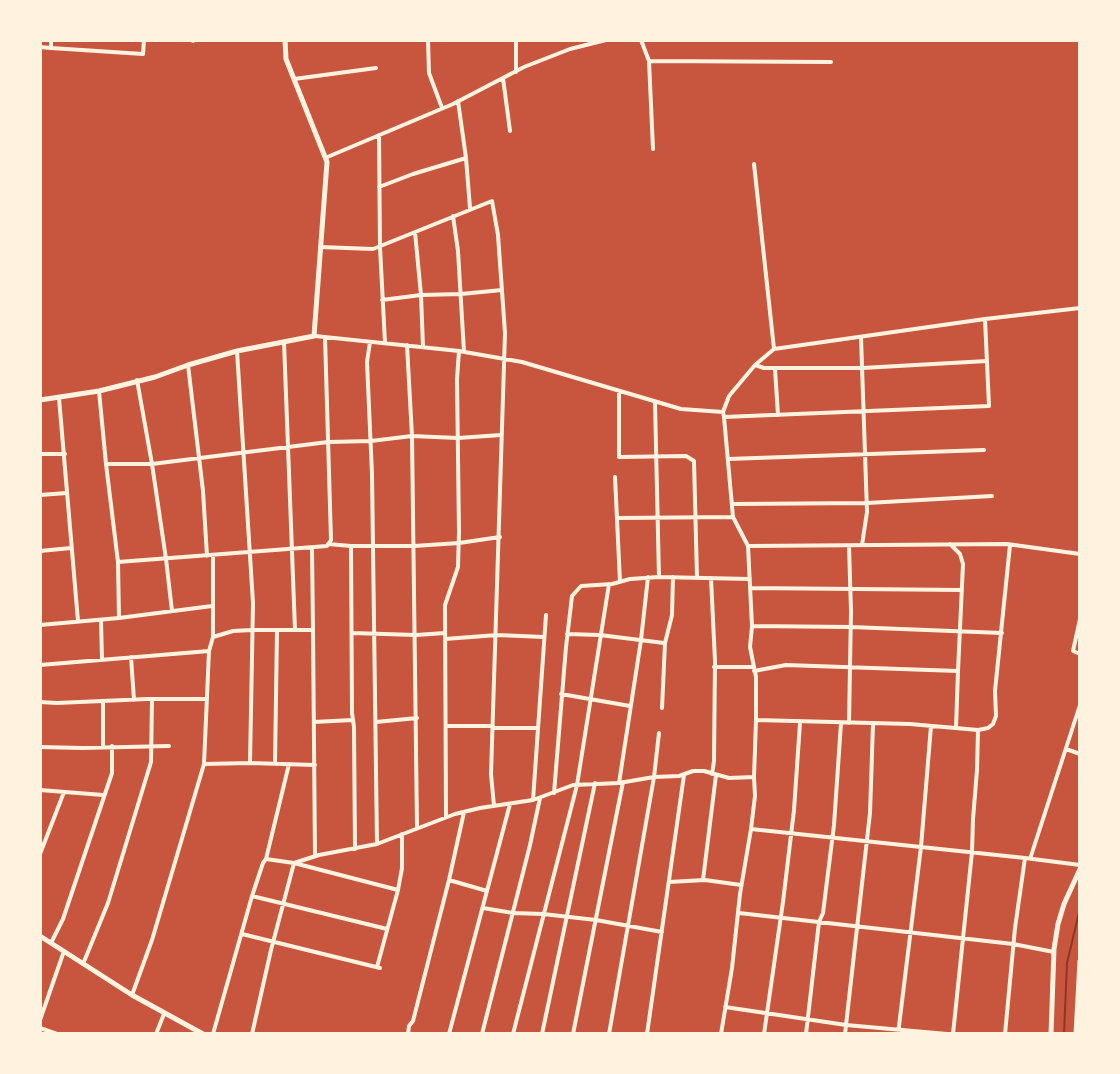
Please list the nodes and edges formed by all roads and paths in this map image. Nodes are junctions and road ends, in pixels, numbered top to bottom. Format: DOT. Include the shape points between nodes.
graph roads {
  1 [pos="51,40"];
  2 [pos="144,40"];
  3 [pos="285,40"];
  4 [pos="428,40"];
  5 [pos="516,40"];
  6 [pos="606,40"];
  7 [pos="641,40"];
  8 [pos="580,43"];
  9 [pos="40,47"];
  10 [pos="51,48"];
  11 [pos="649,61"];
  12 [pos="831,62"];
  13 [pos="376,68"];
  14 [pos="516,72"];
  15 [pos="503,78"];
  16 [pos="294,79"];
  17 [pos="458,101"];
  18 [pos="442,108"];
  19 [pos="510,131"];
  20 [pos="379,135"];
  21 [pos="653,149"];
  22 [pos="325,158"];
  23 [pos="466,158"];
  24 [pos="754,164"];
  25 [pos="379,187"];
  26 [pos="470,208"];
  27 [pos="453,216"];
  28 [pos="415,232"];
  29 [pos="320,247"];
  30 [pos="380,247"];
  31 [pos="502,290"];
  32 [pos="461,294"];
  33 [pos="421,295"];
  34 [pos="382,300"];
  35 [pos="1080,308"];
  36 [pos="985,319"];
  37 [pos="314,336"];
  38 [pos="325,337"];
  39 [pos="861,337"];
  40 [pos="284,342"];
  41 [pos="370,342"];
  42 [pos="385,343"];
  43 [pos="407,345"];
  44 [pos="423,347"];
  45 [pos="774,349"];
  46 [pos="237,351"];
  47 [pos="462,351"];
  48 [pos="504,359"];
  49 [pos="987,361"];
  50 [pos="188,365"];
  51 [pos="755,365"];
  52 [pos="774,368"];
  53 [pos="862,368"];
  54 [pos="137,380"];
  55 [pos="99,391"];
  56 [pos="619,391"];
  57 [pos="59,398"];
  58 [pos="40,400"];
  59 [pos="655,402"];
  60 [pos="864,411"];
  61 [pos="723,415"];
  62 [pos="778,415"];
  63 [pos="502,435"];
  64 [pos="412,436"];
  65 [pos="458,438"];
  66 [pos="371,441"];
  67 [pos="328,442"];
  68 [pos="289,447"];
  69 [pos="984,450"];
  70 [pos="244,452"];
  71 [pos="40,454"];
  72 [pos="65,454"];
  73 [pos="866,455"];
  74 [pos="199,457"];
  75 [pos="656,457"];
  76 [pos="728,459"];
  77 [pos="106,464"];
  78 [pos="152,464"];
  79 [pos="615,477"];
  80 [pos="67,493"];
  81 [pos="40,495"];
  82 [pos="992,496"];
  83 [pos="867,503"];
  84 [pos="732,504"];
  85 [pos="733,517"];
  86 [pos="617,518"];
  87 [pos="696,518"];
  88 [pos="658,519"];
  89 [pos="500,537"];
  90 [pos="459,543"];
  91 [pos="328,544"];
  92 [pos="950,544"];
  93 [pos="1010,544"];
  94 [pos="849,545"];
  95 [pos="862,545"];
  96 [pos="351,546"];
  97 [pos="373,546"];
  98 [pos="414,546"];
  99 [pos="748,546"];
  100 [pos="71,548"];
  101 [pos="312,548"];
  102 [pos="291,550"];
  103 [pos="40,551"];
  104 [pos="251,553"];
  105 [pos="1080,554"];
  106 [pos="210,556"];
  107 [pos="166,559"];
  108 [pos="118,562"];
  109 [pos="648,577"];
  110 [pos="659,577"];
  111 [pos="673,577"];
  112 [pos="697,578"];
  113 [pos="711,578"];
  114 [pos="750,579"];
  115 [pos="620,582"];
  116 [pos="609,584"];
  117 [pos="750,588"];
  118 [pos="850,588"];
  119 [pos="962,590"];
  120 [pos="213,606"];
  121 [pos="172,611"];
  122 [pos="546,615"];
  123 [pos="119,618"];
  124 [pos="1080,619"];
  125 [pos="101,620"];
  126 [pos="78,621"];
  127 [pos="40,625"];
  128 [pos="752,626"];
  129 [pos="851,627"];
  130 [pos="252,630"];
  131 [pos="277,630"];
  132 [pos="295,630"];
  133 [pos="313,630"];
  134 [pos="960,631"];
  135 [pos="352,633"];
  136 [pos="1002,633"];
  137 [pos="567,634"];
  138 [pos="375,635"];
  139 [pos="416,635"];
  140 [pos="497,635"];
  141 [pos="600,635"];
  142 [pos="445,636"];
  143 [pos="213,637"];
  144 [pos="544,637"];
  145 [pos="641,640"];
  146 [pos="665,643"];
  147 [pos="209,651"];
  148 [pos="1080,654"];
  149 [pos="131,657"];
  150 [pos="102,660"];
  151 [pos="40,665"];
  152 [pos="714,667"];
  153 [pos="850,667"];
  154 [pos="754,669"];
  155 [pos="958,671"];
  156 [pos="561,694"];
  157 [pos="152,699"];
  158 [pos="207,699"];
  159 [pos="134,700"];
  160 [pos="591,701"];
  161 [pos="40,702"];
  162 [pos="103,702"];
  163 [pos="1080,705"];
  164 [pos="631,706"];
  165 [pos="662,708"];
  166 [pos="417,718"];
  167 [pos="353,720"];
  168 [pos="756,720"];
  169 [pos="314,722"];
  170 [pos="376,722"];
  171 [pos="800,722"];
  172 [pos="841,723"];
  173 [pos="849,723"];
  174 [pos="873,724"];
  175 [pos="446,726"];
  176 [pos="931,726"];
  177 [pos="493,727"];
  178 [pos="538,728"];
  179 [pos="956,728"];
  180 [pos="978,730"];
  181 [pos="659,733"];
  182 [pos="112,746"];
  183 [pos="152,746"];
  184 [pos="169,746"];
  185 [pos="40,747"];
  186 [pos="103,747"];
  187 [pos="1066,749"];
  188 [pos="1080,754"];
  189 [pos="250,763"];
  190 [pos="204,764"];
  191 [pos="275,764"];
  192 [pos="289,764"];
  193 [pos="315,765"];
  194 [pos="685,774"];
  195 [pos="714,774"];
  196 [pos="654,777"];
  197 [pos="754,777"];
  198 [pos="621,782"];
  199 [pos="595,783"];
  200 [pos="577,785"];
  201 [pos="40,790"];
  202 [pos="64,792"];
  203 [pos="554,793"];
  204 [pos="103,795"];
  205 [pos="540,798"];
  206 [pos="533,800"];
  207 [pos="510,804"];
  208 [pos="494,806"];
  209 [pos="464,812"];
  210 [pos="446,817"];
  211 [pos="417,827"];
  212 [pos="751,829"];
  213 [pos="402,834"];
  214 [pos="791,834"];
  215 [pos="832,838"];
  216 [pos="867,842"];
  217 [pos="377,844"];
  218 [pos="921,847"];
  219 [pos="355,849"];
  220 [pos="972,852"];
  221 [pos="40,854"];
  222 [pos="315,857"];
  223 [pos="1028,858"];
  224 [pos="266,859"];
  225 [pos="294,863"];
  226 [pos="1080,867"];
  227 [pos="449,880"];
  228 [pos="703,880"];
  229 [pos="669,882"];
  230 [pos="741,885"];
  231 [pos="398,890"];
  232 [pos="487,891"];
  233 [pos="252,896"];
  234 [pos="284,904"];
  235 [pos="483,908"];
  236 [pos="513,913"];
  237 [pos="738,913"];
  238 [pos="543,914"];
  239 [pos="567,917"];
  240 [pos="781,918"];
  241 [pos="596,920"];
  242 [pos="819,922"];
  243 [pos="628,925"];
  244 [pos="857,927"];
  245 [pos="387,929"];
  246 [pos="662,932"];
  247 [pos="910,932"];
  248 [pos="242,934"];
  249 [pos="40,936"];
  250 [pos="962,938"];
  251 [pos="51,943"];
  252 [pos="273,943"];
  253 [pos="1013,944"];
  254 [pos="64,951"];
  255 [pos="1054,952"];
  256 [pos="1080,961"];
  257 [pos="83,964"];
  258 [pos="132,995"];
  259 [pos="725,1007"];
  260 [pos="164,1014"];
  261 [pos="767,1015"];
  262 [pos="41,1016"];
  263 [pos="808,1020"];
  264 [pos="846,1025"];
  265 [pos="40,1028"];
  266 [pos="899,1032"];
  267 [pos="57,1034"];
  268 [pos="156,1034"];
  269 [pos="203,1034"];
  270 [pos="213,1034"];
  271 [pos="252,1034"];
  272 [pos="408,1034"];
  273 [pos="449,1034"];
  274 [pos="482,1034"];
  275 [pos="513,1034"];
  276 [pos="542,1034"];
  277 [pos="573,1034"];
  278 [pos="609,1034"];
  279 [pos="647,1034"];
  280 [pos="721,1034"];
  281 [pos="764,1034"];
  282 [pos="806,1034"];
  283 [pos="845,1034"];
  284 [pos="950,1034"];
  285 [pos="1005,1034"];
  286 [pos="1051,1034"];
  287 [pos="1076,1034"];
  1 -- 10 [label="street"];
  2 -- 10 [label="street" via="143,54"];
  3 -- 16 [label="main road"];
  4 -- 18 [label="street" via="429,73"];
  5 -- 14 [label="street"];
  6 -- 8 [label="street"];
  7 -- 11 [label="street"];
  8 -- 14 [label="street"];
  9 -- 10 [label="street"];
  11 -- 12 [label="street"];
  11 -- 21 [label="street"];
  13 -- 16 [label="street"];
  14 -- 15 [label="street"];
  15 -- 17 [label="street"];
  15 -- 19 [label="street"];
  16 -- 22 [label="main road"];
  17 -- 18 [label="street"];
  17 -- 23 [label="street"];
  18 -- 20 [label="street"];
  20 -- 22 [label="street"];
  20 -- 25 [label="street"];
  22 -- 29 [label="main road"];
  23 -- 25 [label="street"];
  23 -- 26 [label="street"];
  24 -- 45 [label="street"];
  25 -- 30 [label="street"];
  26 -- 27 [label="street"];
  26 -- 31 [label="street" via="492,201"];
  27 -- 28 [label="street"];
  27 -- 32 [label="street"];
  28 -- 30 [label="street"];
  28 -- 33 [label="street"];
  29 -- 30 [label="street"];
  29 -- 37 [label="main road"];
  30 -- 34 [label="street"];
  31 -- 32 [label="street"];
  31 -- 48 [label="street"];
  32 -- 33 [label="street"];
  32 -- 47 [label="street"];
  33 -- 34 [label="street"];
  33 -- 44 [label="street"];
  34 -- 42 [label="street"];
  35 -- 36 [label="street"];
  36 -- 39 [label="street"];
  36 -- 49 [label="street"];
  37 -- 38 [label="street"];
  37 -- 40 [label="main road"];
  38 -- 41 [label="street"];
  38 -- 67 [label="street"];
  39 -- 45 [label="street"];
  39 -- 53 [label="street"];
  40 -- 46 [label="main road"];
  40 -- 68 [label="street"];
  41 -- 42 [label="street"];
  41 -- 66 [label="street"];
  42 -- 43 [label="street"];
  43 -- 44 [label="street"];
  43 -- 64 [label="street"];
  44 -- 47 [label="street"];
  45 -- 51 [label="street"];
  46 -- 50 [label="main road"];
  46 -- 70 [label="street"];
  47 -- 48 [label="street"];
  47 -- 65 [label="street"];
  48 -- 56 [label="street"];
  48 -- 63 [label="street"];
  49 -- 53 [label="street"];
  49 -- 60 [label="street" via="989,406"];
  50 -- 54 [label="main road"];
  50 -- 74 [label="street"];
  51 -- 52 [label="street"];
  51 -- 61 [label="street" via="734,388"];
  52 -- 53 [label="street"];
  52 -- 62 [label="street"];
  53 -- 60 [label="street"];
  54 -- 55 [label="main road"];
  54 -- 78 [label="street"];
  55 -- 57 [label="main road"];
  55 -- 77 [label="street"];
  56 -- 59 [label="street"];
  56 -- 75 [label="street" via="619,457"];
  57 -- 58 [label="main road"];
  57 -- 72 [label="street"];
  59 -- 61 [label="street"];
  59 -- 75 [label="street"];
  60 -- 62 [label="street"];
  60 -- 73 [label="street"];
  61 -- 62 [label="street"];
  61 -- 76 [label="street"];
  63 -- 65 [label="street"];
  63 -- 89 [label="street"];
  64 -- 65 [label="street"];
  64 -- 66 [label="street"];
  64 -- 98 [label="street"];
  65 -- 90 [label="street"];
  66 -- 67 [label="street"];
  66 -- 97 [label="street"];
  67 -- 68 [label="street"];
  67 -- 91 [label="street"];
  68 -- 70 [label="street"];
  68 -- 102 [label="street"];
  69 -- 73 [label="street"];
  70 -- 74 [label="street"];
  70 -- 104 [label="street"];
  71 -- 72 [label="street"];
  72 -- 80 [label="street"];
  73 -- 76 [label="street"];
  73 -- 83 [label="street"];
  74 -- 78 [label="street"];
  74 -- 106 [label="street"];
  75 -- 87 [label="street" via="686,456 694,461"];
  75 -- 88 [label="street"];
  76 -- 84 [label="street"];
  77 -- 78 [label="street"];
  77 -- 108 [label="street"];
  78 -- 107 [label="street"];
  79 -- 86 [label="street"];
  80 -- 81 [label="street"];
  80 -- 100 [label="street"];
  82 -- 83 [label="street"];
  83 -- 84 [label="street"];
  83 -- 95 [label="street"];
  84 -- 85 [label="street"];
  85 -- 87 [label="street"];
  85 -- 99 [label="street"];
  86 -- 88 [label="street"];
  86 -- 115 [label="street"];
  87 -- 88 [label="street"];
  87 -- 112 [label="street"];
  88 -- 110 [label="street"];
  89 -- 90 [label="street"];
  89 -- 140 [label="street"];
  90 -- 98 [label="street"];
  90 -- 142 [label="street" via="458,567 445,605"];
  91 -- 96 [label="street"];
  91 -- 101 [label="street"];
  92 -- 93 [label="street"];
  92 -- 95 [label="street"];
  92 -- 119 [label="street" via="963,564"];
  93 -- 105 [label="street"];
  93 -- 136 [label="street"];
  94 -- 95 [label="street"];
  94 -- 99 [label="street"];
  94 -- 118 [label="street"];
  96 -- 97 [label="street"];
  96 -- 135 [label="street"];
  97 -- 98 [label="street"];
  97 -- 138 [label="street"];
  98 -- 139 [label="street"];
  99 -- 114 [label="street"];
  100 -- 103 [label="street"];
  100 -- 126 [label="street"];
  101 -- 102 [label="street"];
  101 -- 133 [label="street"];
  102 -- 104 [label="street"];
  102 -- 132 [label="street"];
  104 -- 106 [label="street"];
  104 -- 130 [label="street"];
  106 -- 107 [label="street"];
  106 -- 120 [label="street"];
  107 -- 108 [label="street"];
  107 -- 121 [label="street"];
  108 -- 123 [label="street"];
  109 -- 110 [label="street"];
  109 -- 115 [label="street"];
  109 -- 145 [label="street"];
  110 -- 111 [label="street"];
  111 -- 112 [label="street"];
  111 -- 146 [label="street"];
  112 -- 113 [label="street"];
  113 -- 114 [label="street"];
  113 -- 152 [label="street"];
  114 -- 117 [label="street"];
  115 -- 116 [label="street"];
  116 -- 137 [label="street" via="581,586 572,596"];
  116 -- 141 [label="street"];
  117 -- 118 [label="street"];
  117 -- 128 [label="street"];
  118 -- 119 [label="street"];
  118 -- 129 [label="street"];
  119 -- 134 [label="street"];
  120 -- 121 [label="street"];
  120 -- 143 [label="street"];
  121 -- 123 [label="street"];
  122 -- 144 [label="street"];
  123 -- 125 [label="street"];
  124 -- 148 [label="street" via="1073,651"];
  125 -- 126 [label="street"];
  125 -- 150 [label="street"];
  126 -- 127 [label="street"];
  128 -- 129 [label="street"];
  128 -- 154 [label="street"];
  129 -- 134 [label="street"];
  129 -- 153 [label="street"];
  130 -- 131 [label="street"];
  130 -- 143 [label="street"];
  130 -- 189 [label="street"];
  131 -- 132 [label="street"];
  131 -- 191 [label="street"];
  132 -- 133 [label="street"];
  133 -- 169 [label="street"];
  134 -- 136 [label="street"];
  134 -- 155 [label="street"];
  135 -- 138 [label="street"];
  135 -- 167 [label="street"];
  136 -- 180 [label="street" via="996,716 988,728"];
  137 -- 141 [label="street"];
  137 -- 156 [label="street"];
  138 -- 139 [label="street"];
  138 -- 170 [label="street"];
  139 -- 142 [label="street"];
  139 -- 166 [label="street"];
  140 -- 142 [label="street"];
  140 -- 144 [label="street"];
  140 -- 177 [label="street"];
  141 -- 145 [label="street"];
  141 -- 160 [label="street"];
  142 -- 175 [label="street"];
  143 -- 147 [label="street"];
  144 -- 178 [label="street"];
  145 -- 146 [label="street"];
  145 -- 164 [label="street"];
  146 -- 165 [label="street"];
  147 -- 149 [label="street"];
  147 -- 158 [label="street"];
  149 -- 150 [label="street"];
  149 -- 159 [label="street"];
  150 -- 151 [label="street"];
  152 -- 154 [label="street"];
  152 -- 195 [label="street"];
  153 -- 154 [label="street"];
  153 -- 155 [label="street"];
  153 -- 173 [label="street"];
  154 -- 168 [label="street"];
  155 -- 179 [label="street"];
  156 -- 160 [label="street"];
  156 -- 203 [label="street"];
  157 -- 158 [label="street"];
  157 -- 159 [label="street"];
  157 -- 183 [label="street"];
  158 -- 190 [label="street"];
  159 -- 162 [label="street"];
  160 -- 164 [label="street"];
  160 -- 200 [label="street"];
  161 -- 162 [label="street"];
  162 -- 186 [label="street"];
  163 -- 187 [label="street"];
  164 -- 198 [label="street"];
  166 -- 170 [label="street"];
  166 -- 211 [label="street"];
  167 -- 169 [label="street"];
  167 -- 219 [label="street"];
  168 -- 171 [label="street"];
  168 -- 197 [label="street"];
  169 -- 193 [label="street"];
  170 -- 217 [label="street"];
  171 -- 172 [label="street"];
  171 -- 214 [label="street"];
  172 -- 173 [label="street"];
  172 -- 215 [label="street"];
  173 -- 174 [label="street"];
  174 -- 176 [label="street"];
  174 -- 216 [label="street"];
  175 -- 177 [label="street"];
  175 -- 210 [label="street"];
  176 -- 179 [label="street"];
  176 -- 218 [label="street"];
  177 -- 178 [label="street"];
  177 -- 208 [label="street"];
  178 -- 206 [label="street"];
  179 -- 180 [label="street"];
  180 -- 220 [label="street"];
  181 -- 196 [label="street"];
  182 -- 183 [label="street"];
  182 -- 186 [label="street"];
  182 -- 204 [label="street" via="112,773"];
  183 -- 184 [label="street"];
  183 -- 257 [label="street" via="108,903"];
  185 -- 186 [label="street"];
  187 -- 188 [label="street"];
  187 -- 223 [label="street"];
  189 -- 190 [label="street"];
  189 -- 191 [label="street"];
  190 -- 258 [label="street"];
  191 -- 192 [label="street"];
  192 -- 193 [label="street"];
  192 -- 224 [label="street"];
  193 -- 222 [label="street"];
  194 -- 195 [label="street"];
  194 -- 196 [label="street"];
  194 -- 229 [label="street"];
  195 -- 197 [label="street"];
  195 -- 228 [label="street"];
  196 -- 198 [label="street"];
  196 -- 243 [label="street"];
  197 -- 212 [label="street"];
  198 -- 199 [label="street"];
  198 -- 241 [label="street"];
  199 -- 200 [label="street"];
  199 -- 239 [label="street"];
  200 -- 203 [label="street"];
  200 -- 238 [label="street"];
  201 -- 202 [label="street"];
  202 -- 204 [label="street"];
  202 -- 221 [label="street"];
  203 -- 205 [label="street"];
  204 -- 251 [label="street"];
  205 -- 206 [label="street"];
  205 -- 236 [label="street"];
  206 -- 207 [label="street"];
  207 -- 208 [label="street"];
  207 -- 232 [label="street"];
  208 -- 209 [label="street"];
  209 -- 210 [label="street"];
  209 -- 227 [label="street"];
  210 -- 211 [label="street"];
  211 -- 213 [label="street"];
  212 -- 214 [label="street"];
  212 -- 230 [label="street"];
  213 -- 217 [label="street"];
  213 -- 231 [label="street"];
  214 -- 215 [label="street"];
  214 -- 240 [label="street"];
  215 -- 216 [label="street"];
  215 -- 242 [label="street"];
  216 -- 218 [label="street"];
  216 -- 244 [label="street"];
  217 -- 219 [label="street"];
  218 -- 220 [label="street"];
  218 -- 247 [label="street"];
  219 -- 222 [label="street"];
  220 -- 223 [label="street"];
  220 -- 250 [label="street"];
  222 -- 225 [label="street"];
  223 -- 226 [label="street"];
  223 -- 253 [label="street"];
  224 -- 225 [label="street"];
  224 -- 233 [label="street"];
  225 -- 231 [label="street"];
  225 -- 234 [label="street"];
  226 -- 255 [label="main road" via="1064,904"];
  227 -- 232 [label="street"];
  227 -- 272 [label="street"];
  228 -- 229 [label="street"];
  228 -- 230 [label="street"];
  229 -- 246 [label="street"];
  230 -- 237 [label="street"];
  231 -- 245 [label="street"];
  232 -- 235 [label="street"];
  233 -- 234 [label="street"];
  233 -- 248 [label="street"];
  234 -- 245 [label="street"];
  234 -- 252 [label="street"];
  235 -- 236 [label="street"];
  235 -- 273 [label="street"];
  236 -- 238 [label="street"];
  236 -- 274 [label="street"];
  237 -- 240 [label="street"];
  237 -- 259 [label="street"];
  238 -- 239 [label="street"];
  238 -- 275 [label="street"];
  239 -- 241 [label="street"];
  239 -- 276 [label="street"];
  240 -- 242 [label="street"];
  240 -- 261 [label="street"];
  241 -- 243 [label="street"];
  241 -- 277 [label="street"];
  242 -- 244 [label="street"];
  242 -- 263 [label="street"];
  243 -- 246 [label="street"];
  243 -- 278 [label="street"];
  244 -- 247 [label="street"];
  244 -- 264 [label="street"];
  245 -- 252 [label="street" via="379,968"];
  246 -- 279 [label="street"];
  247 -- 250 [label="street"];
  247 -- 266 [label="street"];
  248 -- 252 [label="street"];
  248 -- 270 [label="street"];
  249 -- 251 [label="main road"];
  250 -- 253 [label="street"];
  250 -- 284 [label="street"];
  251 -- 254 [label="main road"];
  252 -- 271 [label="street"];
  253 -- 255 [label="street"];
  253 -- 285 [label="street"];
  254 -- 257 [label="main road"];
  254 -- 262 [label="street"];
  255 -- 286 [label="main road"];
  256 -- 287 [label="main road"];
  257 -- 258 [label="main road"];
  258 -- 260 [label="main road"];
  259 -- 261 [label="street"];
  259 -- 280 [label="street"];
  260 -- 268 [label="street"];
  260 -- 269 [label="main road"];
  261 -- 263 [label="street"];
  261 -- 281 [label="street"];
  263 -- 264 [label="street"];
  263 -- 282 [label="street"];
  264 -- 266 [label="street"];
  264 -- 283 [label="street"];
  265 -- 267 [label="street"];
  266 -- 284 [label="street"];
}
